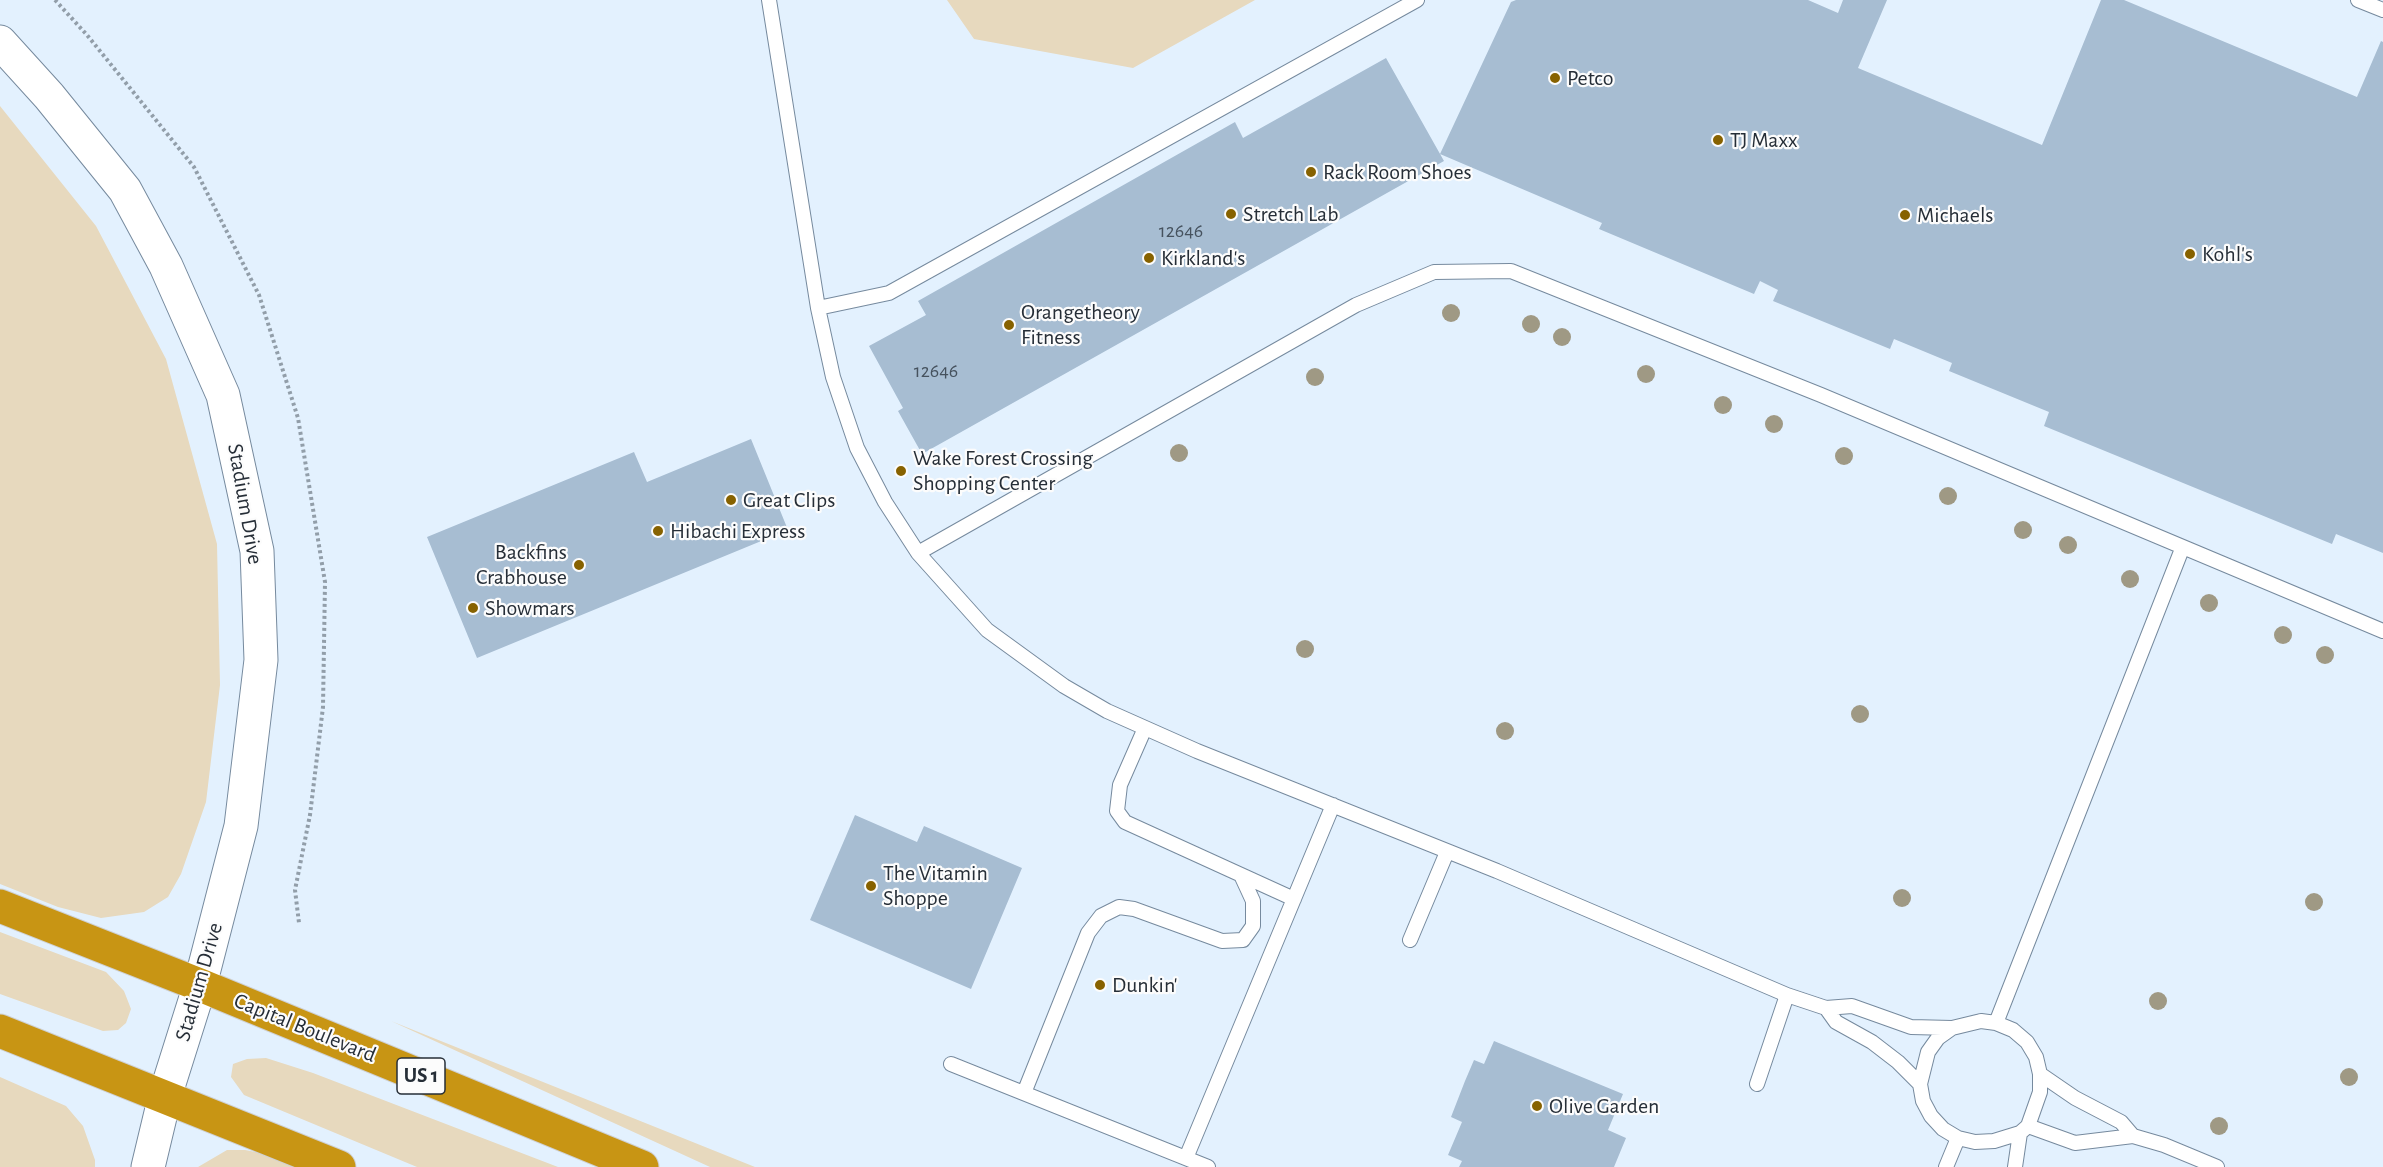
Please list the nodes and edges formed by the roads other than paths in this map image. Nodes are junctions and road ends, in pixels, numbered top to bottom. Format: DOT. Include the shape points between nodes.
graph roads {
  1 [pos="769,0"];
  2 [pos="1417,0"];
  3 [pos="2358,0"];
  4 [pos="2383,10"];
  5 [pos="0,42"];
  6 [pos="818,308"];
  7 [pos="2182,549"];
  8 [pos="918,554"];
  9 [pos="2383,631"];
  10 [pos="1145,728"];
  11 [pos="1333,805"];
  12 [pos="1447,852"];
  13 [pos="1241,875"];
  14 [pos="1294,899"];
  15 [pos="0,906"];
  16 [pos="1410,940"];
  17 [pos="200,985"];
  18 [pos="1787,995"];
  19 [pos="1826,1008"];
  20 [pos="1996,1023"];
  21 [pos="1952,1028"];
  22 [pos="0,1031"];
  23 [pos="951,1064"];
  24 [pos="2040,1074"];
  25 [pos="1757,1084"];
  26 [pos="1920,1084"];
  27 [pos="1024,1093"];
  28 [pos="165,1096"];
  29 [pos="2024,1130"];
  30 [pos="2133,1136"];
  31 [pos="1958,1138"];
  32 [pos="1186,1158"];
  33 [pos="148,1167"];
  34 [pos="339,1167"];
  35 [pos="642,1167"];
  36 [pos="1208,1167"];
  37 [pos="1946,1167"];
  38 [pos="2015,1167"];
  39 [pos="2217,1167"];
  1 -- 6 [label="lane"];
  2 -- 6 [label="lane" via="889,293"];
  3 -- 4 [label="lane"];
  5 -- 17 [label="street, Stadium Drive" via="125,190 166,266 224,395 257,551 261,660 241,826"];
  6 -- 8 [label="lane" via="833,377 857,448"];
  7 -- 8 [label="lane" via="1821,395 1511,272 1434,272 1356,305"];
  7 -- 9 [label="lane"];
  7 -- 20 [label="lane"];
  8 -- 10 [label="lane" via="987,630 1064,686"];
  10 -- 11 [label="lane"];
  10 -- 13 [label="lane" via="1120,785 1117,811 1125,822 1139,830"];
  11 -- 12 [label="lane"];
  11 -- 14 [label="lane"];
  12 -- 16 [label="lane"];
  12 -- 18 [label="lane"];
  13 -- 14 [label="lane"];
  13 -- 27 [label="lane" via="1253,901 1253,926 1243,940 1222,941 1134,909 1119,907 1101,916 1088,933"];
  14 -- 32 [label="lane"];
  15 -- 17 [label="highway, Capital Boulevard / US 1"];
  17 -- 28 [label="street, Stadium Drive"];
  17 -- 35 [label="highway, Capital Boulevard / US 1"];
  18 -- 19 [label="lane"];
  18 -- 25 [label="lane"];
  19 -- 21 [label="lane" via="1851,1006 1911,1026"];
  19 -- 26 [label="lane" via="1836,1022 1872,1042"];
  20 -- 21 [label="lane" via="1974,1022"];
  20 -- 24 [label="lane" via="2027,1042"];
  21 -- 26 [label="lane" via="1928,1052"];
  22 -- 28 [label="highway"];
  23 -- 27 [label="lane"];
  24 -- 29 [label="lane" via="2040,1092"];
  24 -- 30 [label="lane" via="2121,1122"];
  26 -- 31 [label="lane" via="1931,1116"];
  27 -- 32 [label="lane"];
  28 -- 33 [label="street, Stadium Drive"];
  28 -- 34 [label="highway"];
  29 -- 30 [label="lane" via="2075,1143"];
  29 -- 31 [label="lane" via="1994,1141"];
  29 -- 38 [label="lane"];
  30 -- 39 [label="lane"];
  31 -- 37 [label="lane"];
  32 -- 36 [label="lane"];
}
